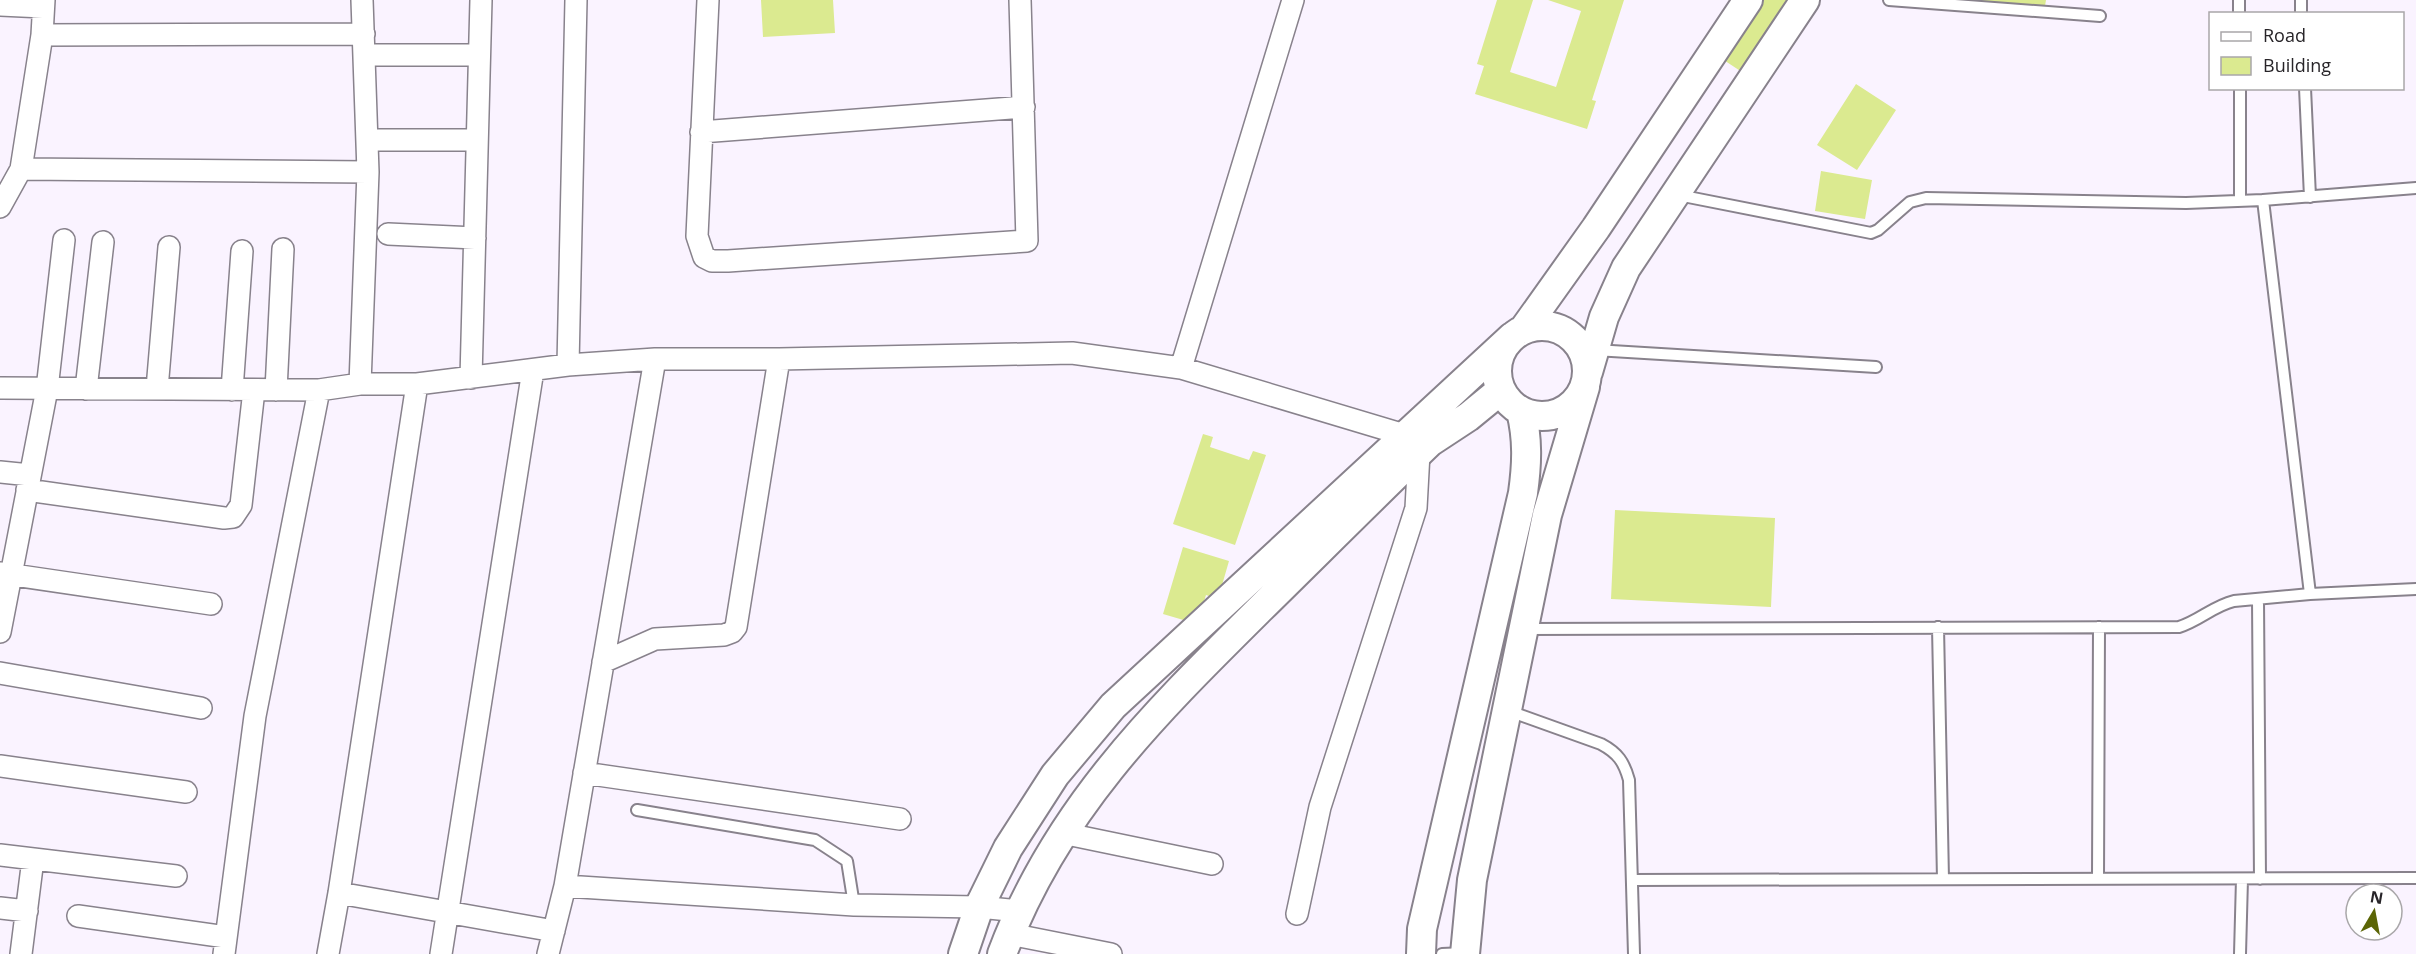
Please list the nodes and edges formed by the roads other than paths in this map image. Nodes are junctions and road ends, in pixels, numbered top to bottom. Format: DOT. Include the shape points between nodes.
graph roads {
  1 [pos="362,0"];
  2 [pos="481,0"];
  3 [pos="576,0"];
  4 [pos="708,0"];
  5 [pos="1020,0"];
  6 [pos="1293,0"];
  7 [pos="1748,0"];
  8 [pos="1805,0"];
  9 [pos="1889,0"];
  10 [pos="44,4"];
  11 [pos="0,5"];
  12 [pos="2100,16"];
  13 [pos="42,35"];
  14 [pos="364,45"];
  15 [pos="479,55"];
  16 [pos="2240,90"];
  17 [pos="2305,90"];
  18 [pos="1024,107"];
  19 [pos="701,132"];
  20 [pos="367,140"];
  21 [pos="477,140"];
  22 [pos="21,169"];
  23 [pos="368,172"];
  24 [pos="2416,188"];
  25 [pos="1674,195"];
  26 [pos="2310,196"];
  27 [pos="2263,200"];
  28 [pos="2240,201"];
  29 [pos="0,207"];
  30 [pos="387,234"];
  31 [pos="475,238"];
  32 [pos="64,240"];
  33 [pos="103,242"];
  34 [pos="169,247"];
  35 [pos="283,249"];
  36 [pos="242,251"];
  37 [pos="1518,333"];
  38 [pos="655,358"];
  39 [pos="778,359"];
  40 [pos="568,365"];
  41 [pos="1876,367"];
  42 [pos="1181,368"];
  43 [pos="534,370"];
  44 [pos="1589,370"];
  45 [pos="471,378"];
  46 [pos="360,384"];
  47 [pos="417,384"];
  48 [pos="0,388"];
  49 [pos="47,388"];
  50 [pos="86,389"];
  51 [pos="157,389"];
  52 [pos="232,390"];
  53 [pos="254,390"];
  54 [pos="276,390"];
  55 [pos="319,390"];
  56 [pos="1501,390"];
  57 [pos="1521,411"];
  58 [pos="1418,443"];
  59 [pos="0,472"];
  60 [pos="29,483"];
  61 [pos="6,574"];
  62 [pos="2416,589"];
  63 [pos="2310,594"];
  64 [pos="2258,599"];
  65 [pos="212,604"];
  66 [pos="1938,627"];
  67 [pos="2099,627"];
  68 [pos="1524,629"];
  69 [pos="0,632"];
  70 [pos="603,662"];
  71 [pos="0,674"];
  72 [pos="201,708"];
  73 [pos="1507,711"];
  74 [pos="0,766"];
  75 [pos="584,773"];
  76 [pos="186,792"];
  77 [pos="638,810"];
  78 [pos="900,819"];
  79 [pos="1062,833"];
  80 [pos="0,855"];
  81 [pos="33,859"];
  82 [pos="1212,864"];
  83 [pos="176,876"];
  84 [pos="2416,878"];
  85 [pos="1943,879"];
  86 [pos="2098,879"];
  87 [pos="2242,879"];
  88 [pos="2260,879"];
  89 [pos="1632,880"];
  90 [pos="565,886"];
  91 [pos="339,893"];
  92 [pos="854,904"];
  93 [pos="0,908"];
  94 [pos="979,908"];
  95 [pos="27,911"];
  96 [pos="447,912"];
  97 [pos="1297,914"];
  98 [pos="78,916"];
  99 [pos="554,931"];
  100 [pos="1010,933"];
  101 [pos="225,946"];
  102 [pos="21,954"];
  103 [pos="328,954"];
  104 [pos="441,954"];
  105 [pos="548,954"];
  106 [pos="963,954"];
  107 [pos="1111,954"];
  108 [pos="1421,954"];
  109 [pos="1442,954"];
  110 [pos="1465,954"];
  111 [pos="1477,954"];
  112 [pos="1634,954"];
  113 [pos="2240,954"];
  1 -- 14 [label="street"];
  2 -- 15 [label="street"];
  3 -- 40 [label="street"];
  4 -- 19 [label="street"];
  5 -- 18 [label="street"];
  6 -- 42 [label="street"];
  7 -- 37 [label="main road" via="1596,228"];
  8 -- 25 [label="main road"];
  9 -- 12 [label="lane"];
  10 -- 11 [label="street"];
  10 -- 13 [label="street"];
  13 -- 14 [label="street"];
  13 -- 22 [label="street"];
  14 -- 15 [label="street"];
  14 -- 20 [label="street"];
  15 -- 21 [label="street"];
  16 -- 28 [label="lane"];
  17 -- 26 [label="lane"];
  18 -- 19 [label="street"];
  18 -- 19 [label="street" via="1027,242 712,261 704,257 697,236"];
  20 -- 21 [label="street"];
  20 -- 23 [label="street"];
  21 -- 31 [label="street"];
  22 -- 23 [label="street"];
  22 -- 29 [label="street"];
  23 -- 46 [label="street"];
  24 -- 26 [label="lane"];
  25 -- 28 [label="lane" via="1864,233 1878,230 1910,202 1926,198"];
  25 -- 44 [label="main road" via="1626,268 1604,317"];
  26 -- 27 [label="lane"];
  27 -- 28 [label="lane"];
  27 -- 63 [label="lane"];
  30 -- 31 [label="street"];
  31 -- 45 [label="street"];
  32 -- 49 [label="street"];
  33 -- 50 [label="street"];
  34 -- 51 [label="street"];
  35 -- 54 [label="street"];
  36 -- 52 [label="street"];
  37 -- 44 [label="main road" via="1538,326 1567,332 1578,343"];
  37 -- 56 [label="main road" via="1503,348 1498,362"];
  37 -- 58 [label="main road"];
  38 -- 39 [label="street"];
  38 -- 40 [label="street"];
  38 -- 70 [label="street"];
  39 -- 42 [label="street" via="1072,353"];
  39 -- 70 [label="street" via="736,627 724,635 655,639"];
  40 -- 43 [label="street"];
  41 -- 44 [label="lane"];
  42 -- 58 [label="street"];
  43 -- 45 [label="street"];
  43 -- 96 [label="street"];
  44 -- 57 [label="main road" via="1577,401 1565,411 1550,416"];
  44 -- 68 [label="main road" via="1548,515"];
  45 -- 47 [label="street"];
  46 -- 47 [label="street"];
  46 -- 55 [label="street"];
  47 -- 91 [label="street"];
  48 -- 49 [label="street"];
  49 -- 50 [label="street"];
  49 -- 60 [label="street"];
  50 -- 51 [label="street"];
  51 -- 52 [label="street"];
  52 -- 53 [label="street"];
  53 -- 54 [label="street"];
  53 -- 60 [label="street" via="241,505 233,517"];
  54 -- 55 [label="street"];
  55 -- 101 [label="street" via="255,716"];
  56 -- 57 [label="main road"];
  56 -- 58 [label="main road" via="1468,417"];
  57 -- 108 [label="main road" via="1527,434 1523,493 1422,930"];
  58 -- 79 [label="main road" via="1143,729"];
  58 -- 94 [label="main road" via="1113,706 1055,776 1023,823"];
  58 -- 97 [label="street" via="1416,508 1320,807"];
  59 -- 60 [label="street"];
  60 -- 61 [label="street"];
  61 -- 65 [label="street"];
  61 -- 69 [label="street"];
  62 -- 63 [label="lane"];
  63 -- 64 [label="lane"];
  64 -- 67 [label="lane" via="2223,603 2191,624 2179,627"];
  64 -- 88 [label="lane"];
  66 -- 67 [label="lane"];
  66 -- 68 [label="lane"];
  66 -- 85 [label="lane"];
  67 -- 86 [label="lane"];
  68 -- 73 [label="main road"];
  70 -- 75 [label="street"];
  71 -- 72 [label="street"];
  73 -- 89 [label="lane" via="1601,744 1614,750 1625,763"];
  73 -- 110 [label="main road" via="1472,880"];
  74 -- 76 [label="street"];
  75 -- 78 [label="street"];
  75 -- 90 [label="street"];
  77 -- 92 [label="lane" via="815,840 847,861"];
  79 -- 82 [label="street"];
  79 -- 100 [label="main road"];
  80 -- 81 [label="street"];
  81 -- 83 [label="street"];
  81 -- 95 [label="street"];
  84 -- 88 [label="lane"];
  85 -- 86 [label="lane"];
  85 -- 89 [label="lane"];
  86 -- 87 [label="lane"];
  87 -- 88 [label="lane"];
  87 -- 113 [label="lane"];
  89 -- 112 [label="lane"];
  90 -- 92 [label="street"];
  90 -- 99 [label="street"];
  91 -- 96 [label="street"];
  91 -- 103 [label="street"];
  92 -- 94 [label="street"];
  93 -- 95 [label="street"];
  94 -- 100 [label="street"];
  94 -- 106 [label="main road"];
  95 -- 102 [label="street"];
  96 -- 99 [label="street"];
  96 -- 104 [label="street"];
  98 -- 101 [label="street"];
  99 -- 105 [label="street"];
  100 -- 107 [label="street"];
  109 -- 110 [label="lane"];
  110 -- 111 [label="lane"];
}
